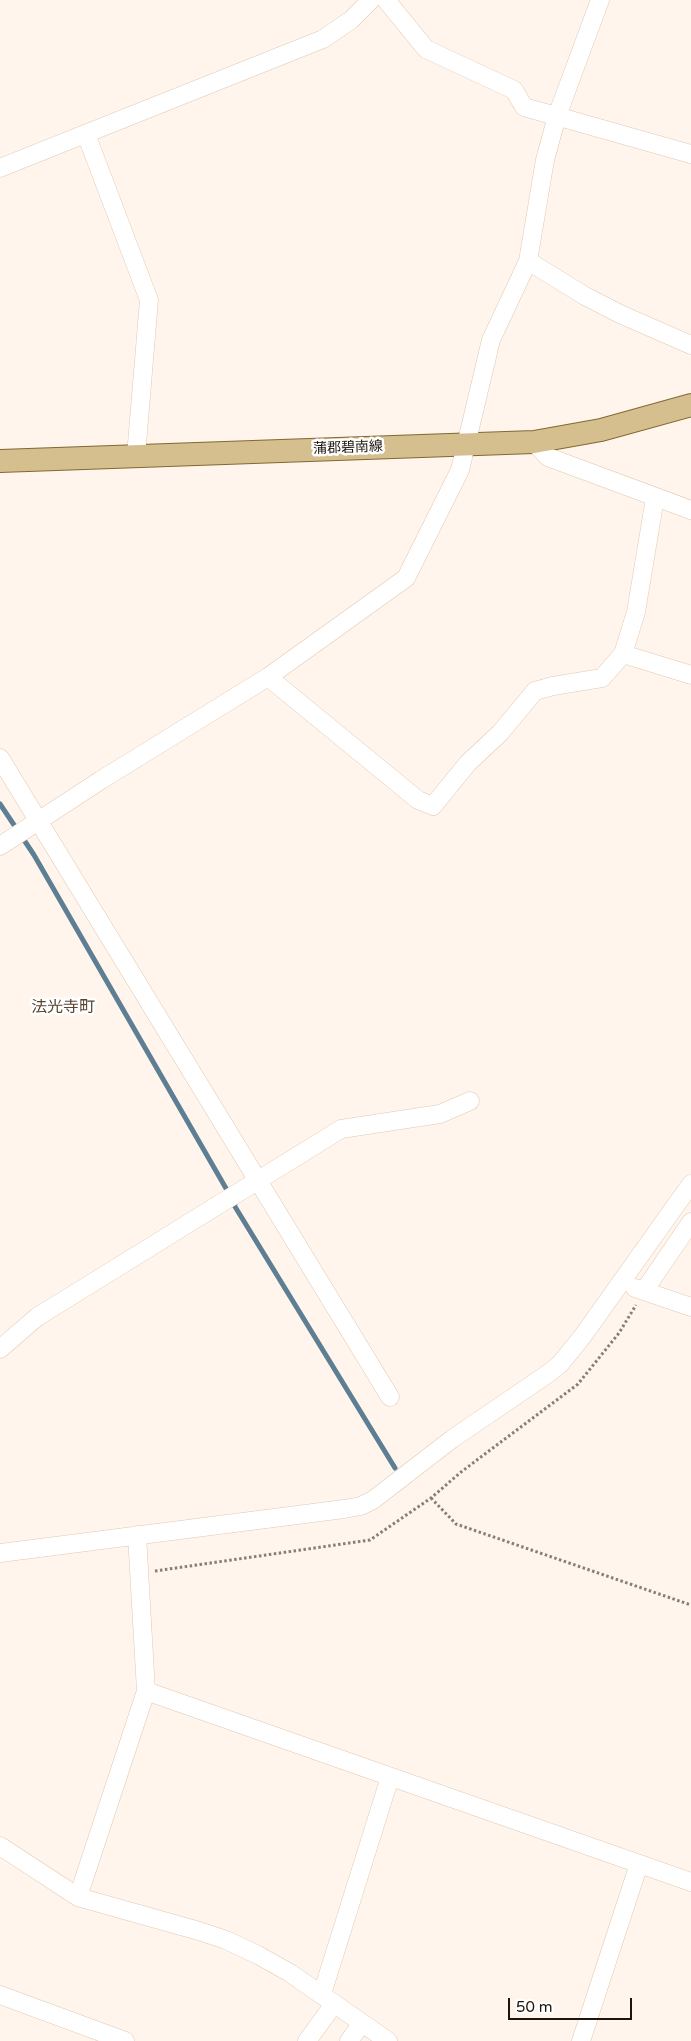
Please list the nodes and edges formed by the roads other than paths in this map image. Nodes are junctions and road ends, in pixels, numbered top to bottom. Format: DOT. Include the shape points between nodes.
graph roads {
  1 [pos="371,0"];
  2 [pos="386,0"];
  3 [pos="600,0"];
  4 [pos="557,116"];
  5 [pos="86,134"];
  6 [pos="691,154"];
  7 [pos="0,168"];
  8 [pos="528,261"];
  9 [pos="691,345"];
  10 [pos="691,405"];
  11 [pos="534,442"];
  12 [pos="467,444"];
  13 [pos="136,456"];
  14 [pos="0,461"];
  15 [pos="655,498"];
  16 [pos="691,510"];
  17 [pos="623,654"];
  18 [pos="691,675"];
  19 [pos="268,677"];
  20 [pos="0,758"];
  21 [pos="40,821"];
  22 [pos="0,846"];
  23 [pos="470,1101"];
  24 [pos="258,1182"];
  25 [pos="691,1184"];
  26 [pos="691,1222"];
  27 [pos="620,1282"];
  28 [pos="644,1291"];
  29 [pos="691,1307"];
  30 [pos="0,1349"];
  31 [pos="390,1398"];
  32 [pos="137,1535"];
  33 [pos="0,1553"];
  34 [pos="146,1691"];
  35 [pos="390,1777"];
  36 [pos="0,1846"];
  37 [pos="639,1864"];
  38 [pos="691,1882"];
  39 [pos="78,1897"];
  40 [pos="0,1995"];
  41 [pos="328,1999"];
  42 [pos="362,2023"];
  43 [pos="126,2041"];
  44 [pos="307,2041"];
  45 [pos="349,2041"];
  46 [pos="388,2041"];
  47 [pos="581,2041"];
  1 -- 5 [label="street" via="351,20 323,39"];
  2 -- 4 [label="street" via="426,49 514,90 524,107"];
  3 -- 4 [label="street"];
  4 -- 6 [label="street"];
  4 -- 8 [label="street" via="545,160"];
  5 -- 7 [label="street"];
  5 -- 13 [label="street" via="149,300"];
  8 -- 9 [label="street" via="611,309"];
  8 -- 12 [label="street" via="491,340"];
  10 -- 11 [label="main road, 蒲郡碧南線" via="600,430"];
  11 -- 12 [label="main road, 蒲郡碧南線"];
  11 -- 15 [label="street" via="548,457"];
  12 -- 13 [label="main road, 蒲郡碧南線"];
  12 -- 19 [label="street" via="460,470 406,578"];
  13 -- 14 [label="main road, 蒲郡碧南線"];
  15 -- 16 [label="street"];
  15 -- 17 [label="street" via="636,612"];
  17 -- 18 [label="street"];
  17 -- 19 [label="street" via="602,678 535,691 433,806 418,800"];
  19 -- 21 [label="street" via="100,780"];
  20 -- 21 [label="street"];
  21 -- 22 [label="street"];
  21 -- 24 [label="street"];
  23 -- 24 [label="street" via="440,1114 341,1129"];
  24 -- 30 [label="street" via="37,1318"];
  24 -- 31 [label="street"];
  25 -- 27 [label="street"];
  26 -- 28 [label="street"];
  27 -- 28 [label="street"];
  27 -- 32 [label="street" via="582,1337 549,1374 452,1438 373,1500 344,1509"];
  28 -- 29 [label="street"];
  32 -- 33 [label="street"];
  32 -- 34 [label="street"];
  34 -- 35 [label="street"];
  34 -- 39 [label="street"];
  35 -- 37 [label="street"];
  35 -- 41 [label="street"];
  36 -- 39 [label="street"];
  37 -- 38 [label="street"];
  37 -- 47 [label="street"];
  39 -- 41 [label="street" via="226,1940 290,1973"];
  40 -- 43 [label="street"];
  41 -- 42 [label="street"];
  41 -- 44 [label="street"];
  42 -- 45 [label="street"];
  42 -- 46 [label="street"];
}
